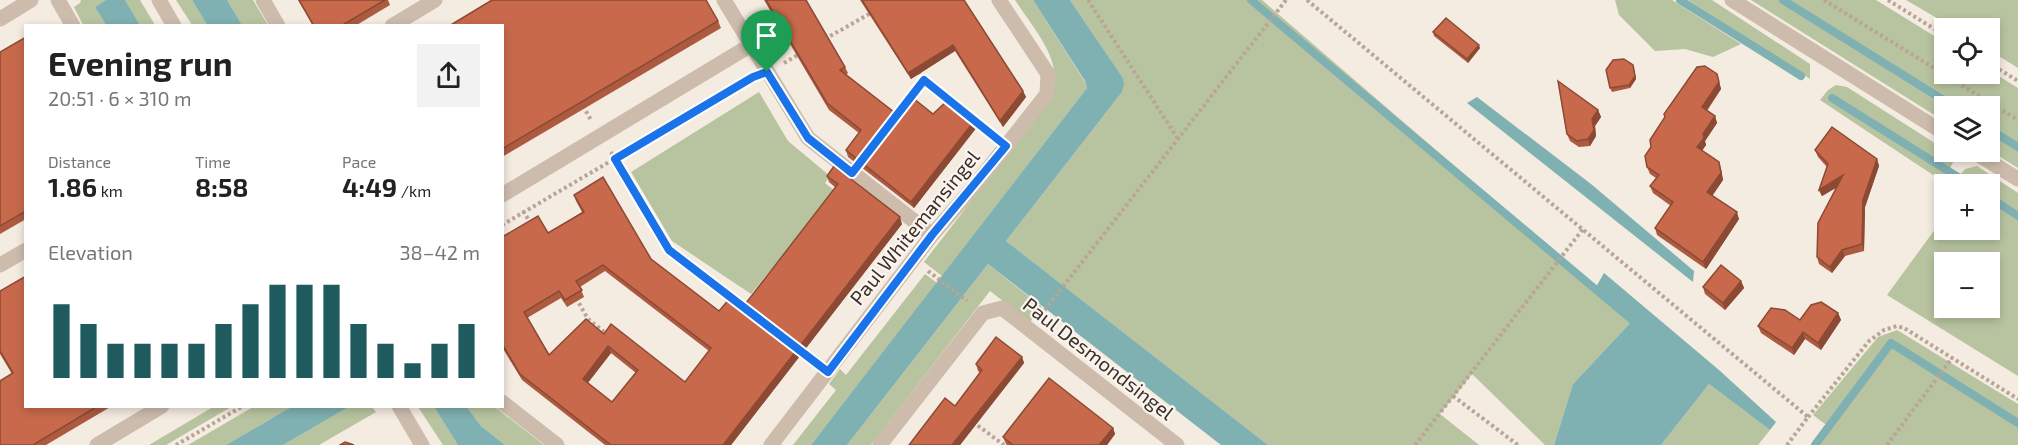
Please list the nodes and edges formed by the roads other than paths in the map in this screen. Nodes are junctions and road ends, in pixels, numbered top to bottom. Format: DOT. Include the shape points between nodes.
graph roads {
  1 [pos="31,0"];
  2 [pos="58,0"];
  3 [pos="159,0"];
  4 [pos="263,0"];
  5 [pos="435,0"];
  6 [pos="724,0"];
  7 [pos="999,0"];
  8 [pos="1732,0"];
  9 [pos="0,19"];
  10 [pos="72,24"];
  11 [pos="173,24"];
  12 [pos="277,24"];
  13 [pos="395,24"];
  14 [pos="751,45"];
  15 [pos="1934,127"];
  16 [pos="1990,162"];
  17 [pos="2018,179"];
  18 [pos="508,192"];
  19 [pos="932,235"];
  20 [pos="24,251"];
  21 [pos="0,265"];
  22 [pos="504,404"];
  23 [pos="159,408"];
  24 [pos="400,408"];
  25 [pos="96,445"];
  26 [pos="422,445"];
  27 [pos="557,445"];
  28 [pos="771,445"];
  29 [pos="880,445"];
  30 [pos="1177,445"];
  1 -- 9 [label="street"];
  2 -- 10 [label="street"];
  3 -- 11 [label="street"];
  4 -- 12 [label="street"];
  5 -- 13 [label="street"];
  6 -- 14 [label="street"];
  7 -- 19 [label="street, Paul Whitemansingel" via="1048,74 1047,94"];
  8 -- 15 [label="street"];
  14 -- 18 [label="street"];
  14 -- 19 [label="street" via="808,138"];
  16 -- 17 [label="street"];
  19 -- 28 [label="street, Paul Whitemansingel"];
  20 -- 21 [label="street"];
  22 -- 27 [label="street"];
  23 -- 25 [label="street"];
  24 -- 26 [label="street"];
  29 -- 30 [label="street, Paul Desmondsingel" via="983,313 1002,308"];
}
